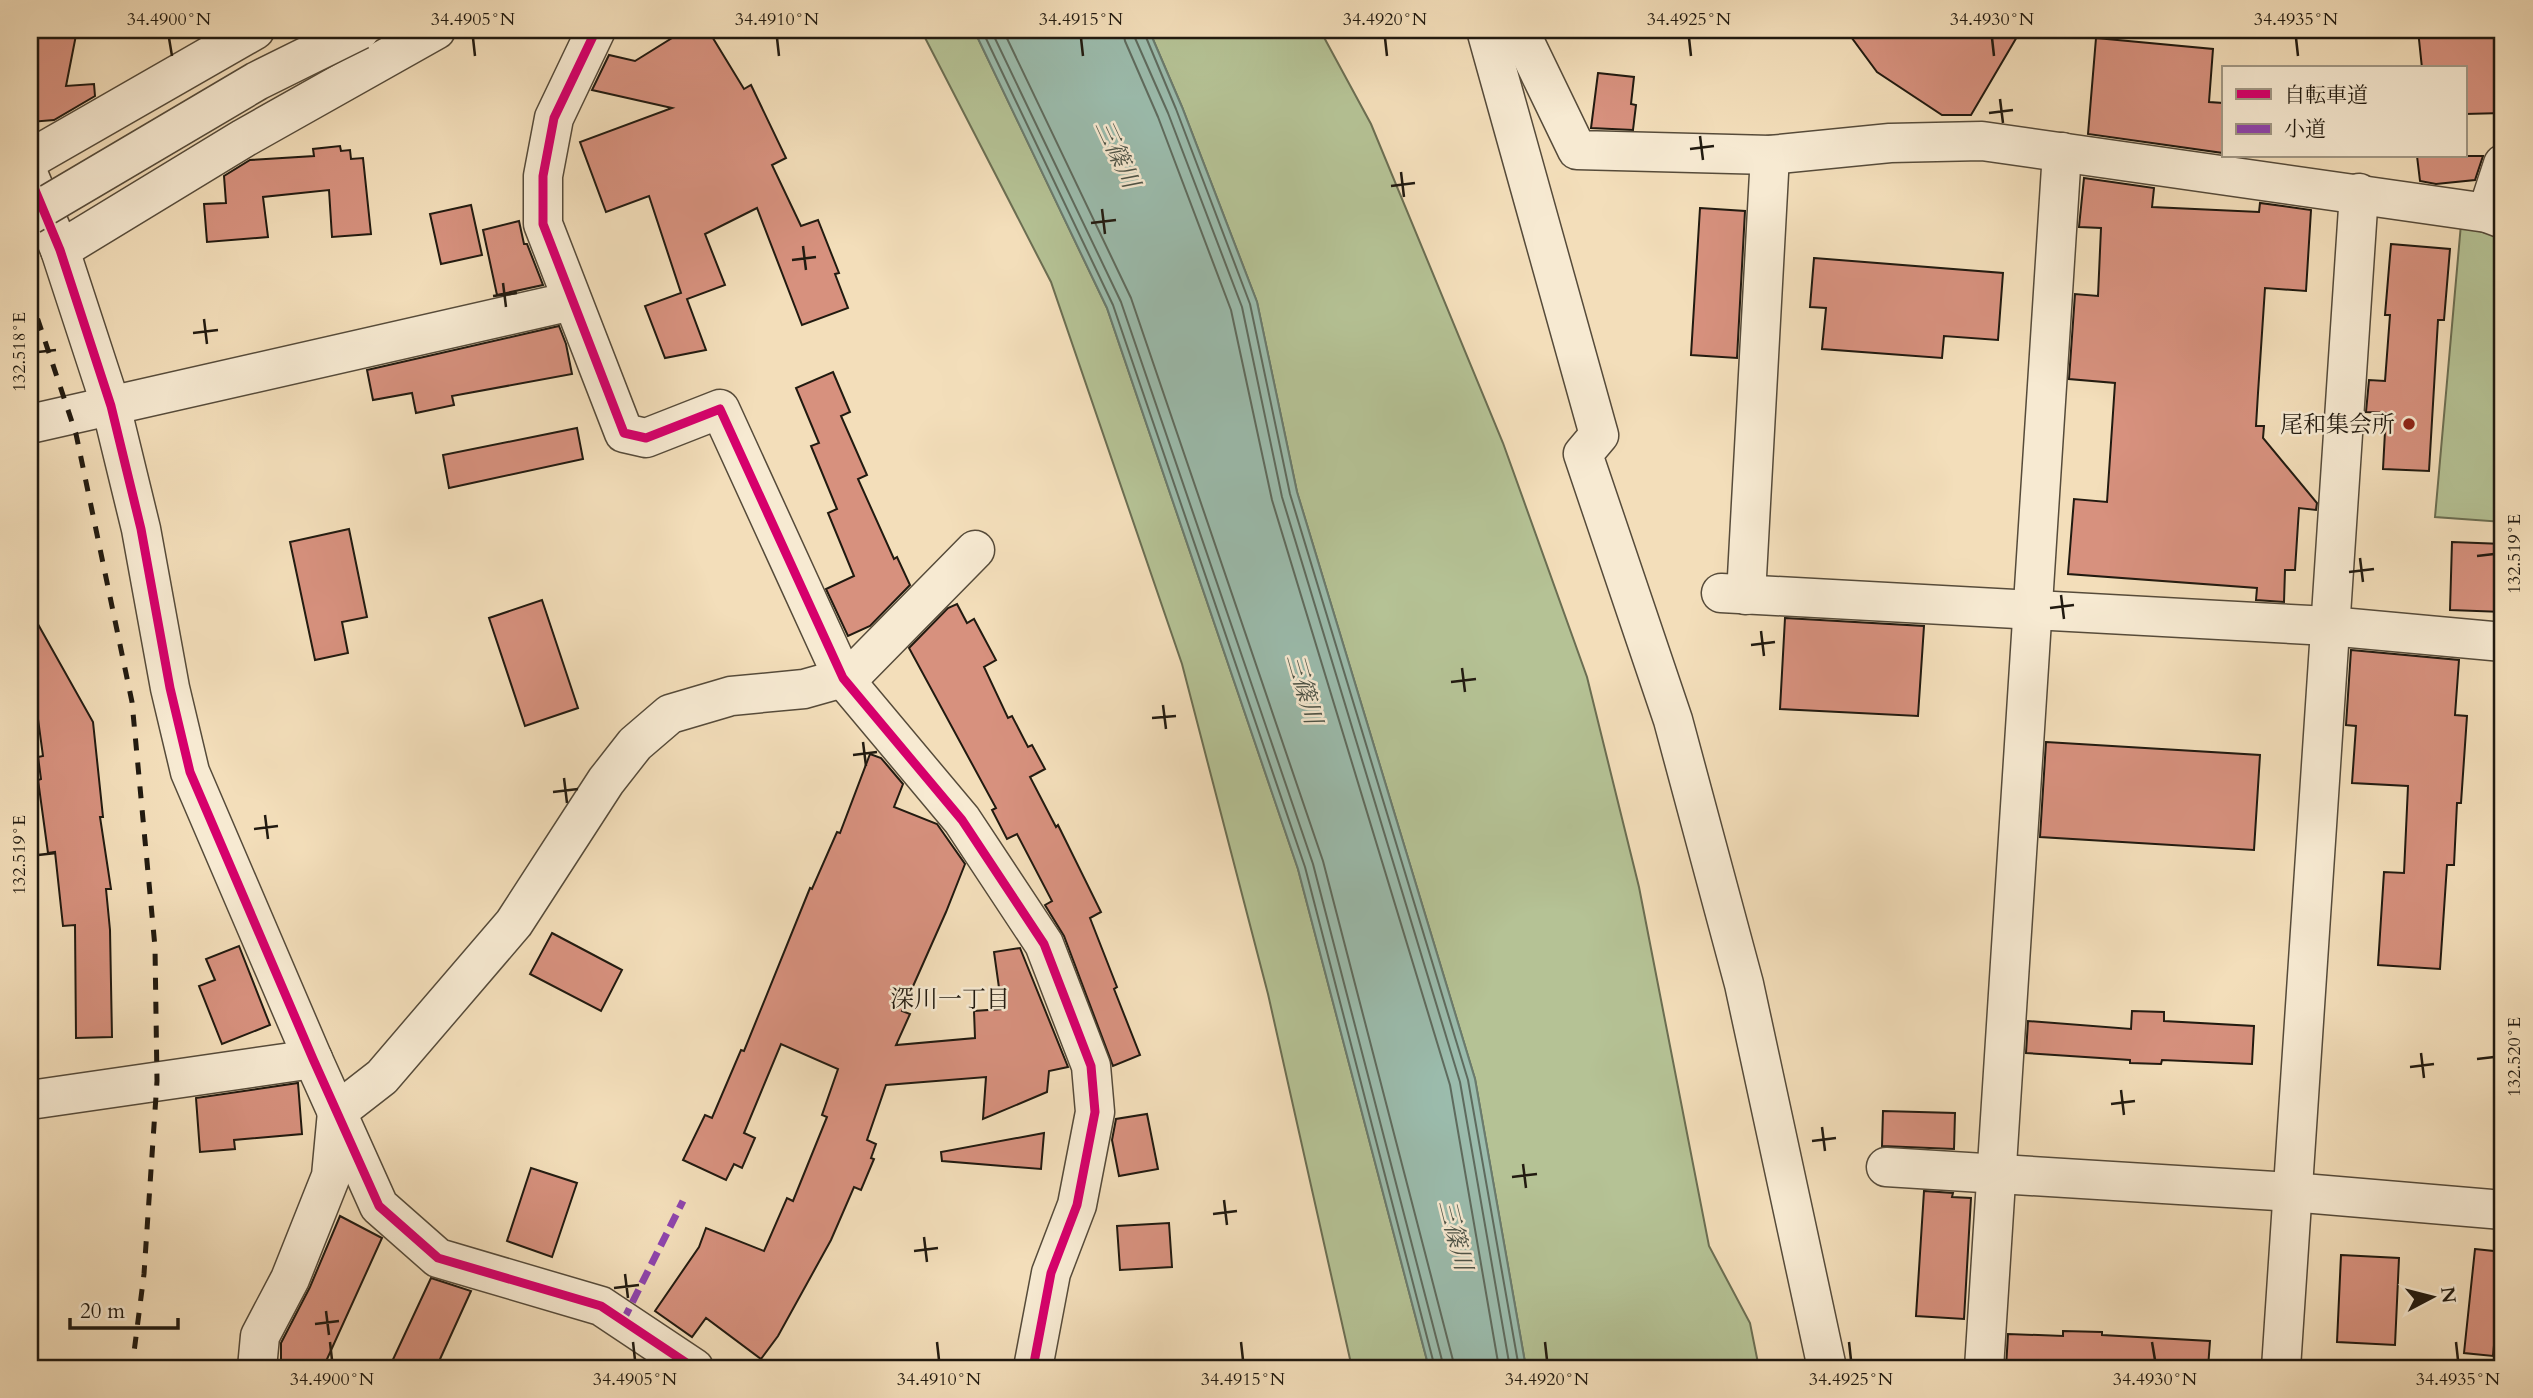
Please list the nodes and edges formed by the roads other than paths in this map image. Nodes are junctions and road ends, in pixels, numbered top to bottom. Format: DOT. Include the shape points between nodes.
graph roads {
  1 [pos="256,30"];
  2 [pos="360,30"];
  3 [pos="436,30"];
  4 [pos="596,30"];
  5 [pos="1486,30"];
  6 [pos="1519,30"];
  7 [pos="2062,152"];
  8 [pos="1770,155"];
  9 [pos="30,159"];
  10 [pos="2503,164"];
  11 [pos="30,178"];
  12 [pos="2359,193"];
  13 [pos="30,215"];
  14 [pos="2495,216"];
  15 [pos="60,250"];
  16 [pos="572,301"];
  17 [pos="111,406"];
  18 [pos="30,424"];
  19 [pos="975,550"];
  20 [pos="2034,610"];
  21 [pos="2329,626"];
  22 [pos="2503,642"];
  23 [pos="843,678"];
  24 [pos="313,1059"];
  25 [pos="30,1100"];
  26 [pos="337,1112"];
  27 [pos="1886,1167"];
  28 [pos="1996,1174"];
  29 [pos="2291,1192"];
  30 [pos="2503,1210"];
  31 [pos="257,1368"];
  32 [pos="694,1368"];
  33 [pos="1033,1368"];
  34 [pos="1827,1368"];
  35 [pos="1984,1368"];
  36 [pos="2281,1368"];
  1 -- 9 [label="street"];
  2 -- 13 [label="street, bridge" via="257,81"];
  3 -- 15 [label="street" via="244,138"];
  4 -- 16 [label="street" via="554,118 543,176 543,224"];
  5 -- 34 [label="street" via="1599,435 1583,454 1673,720 1744,984"];
  6 -- 8 [label="street" via="1577,150"];
  7 -- 8 [label="street" via="1982,141 1890,143"];
  7 -- 12 [label="street"];
  7 -- 20 [label="street"];
  8 -- 20 [label="street" via="1734,594"];
  10 -- 14 [label="street"];
  11 -- 15 [label="street"];
  12 -- 14 [label="street"];
  12 -- 21 [label="street"];
  15 -- 17 [label="street"];
  16 -- 17 [label="street"];
  16 -- 23 [label="street" via="624,433 646,438 720,409"];
  17 -- 18 [label="street"];
  17 -- 24 [label="street" via="190,772"];
  19 -- 23 [label="street" via="858,669"];
  20 -- 21 [label="street"];
  20 -- 28 [label="street"];
  21 -- 22 [label="street"];
  21 -- 29 [label="street"];
  23 -- 26 [label="street" via="804,689 731,696 670,714 635,744 514,923 382,1077"];
  23 -- 33 [label="street" via="962,820 1044,944 1091,1066 1095,1112 1077,1205 1051,1273"];
  24 -- 25 [label="street"];
  24 -- 26 [label="street"];
  26 -- 31 [label="street" via="331,1175 290,1279 260,1336"];
  26 -- 32 [label="street" via="379,1206 438,1258 601,1306"];
  27 -- 28 [label="street"];
  28 -- 29 [label="street"];
  28 -- 35 [label="street"];
  29 -- 30 [label="street"];
  29 -- 36 [label="street"];
}
